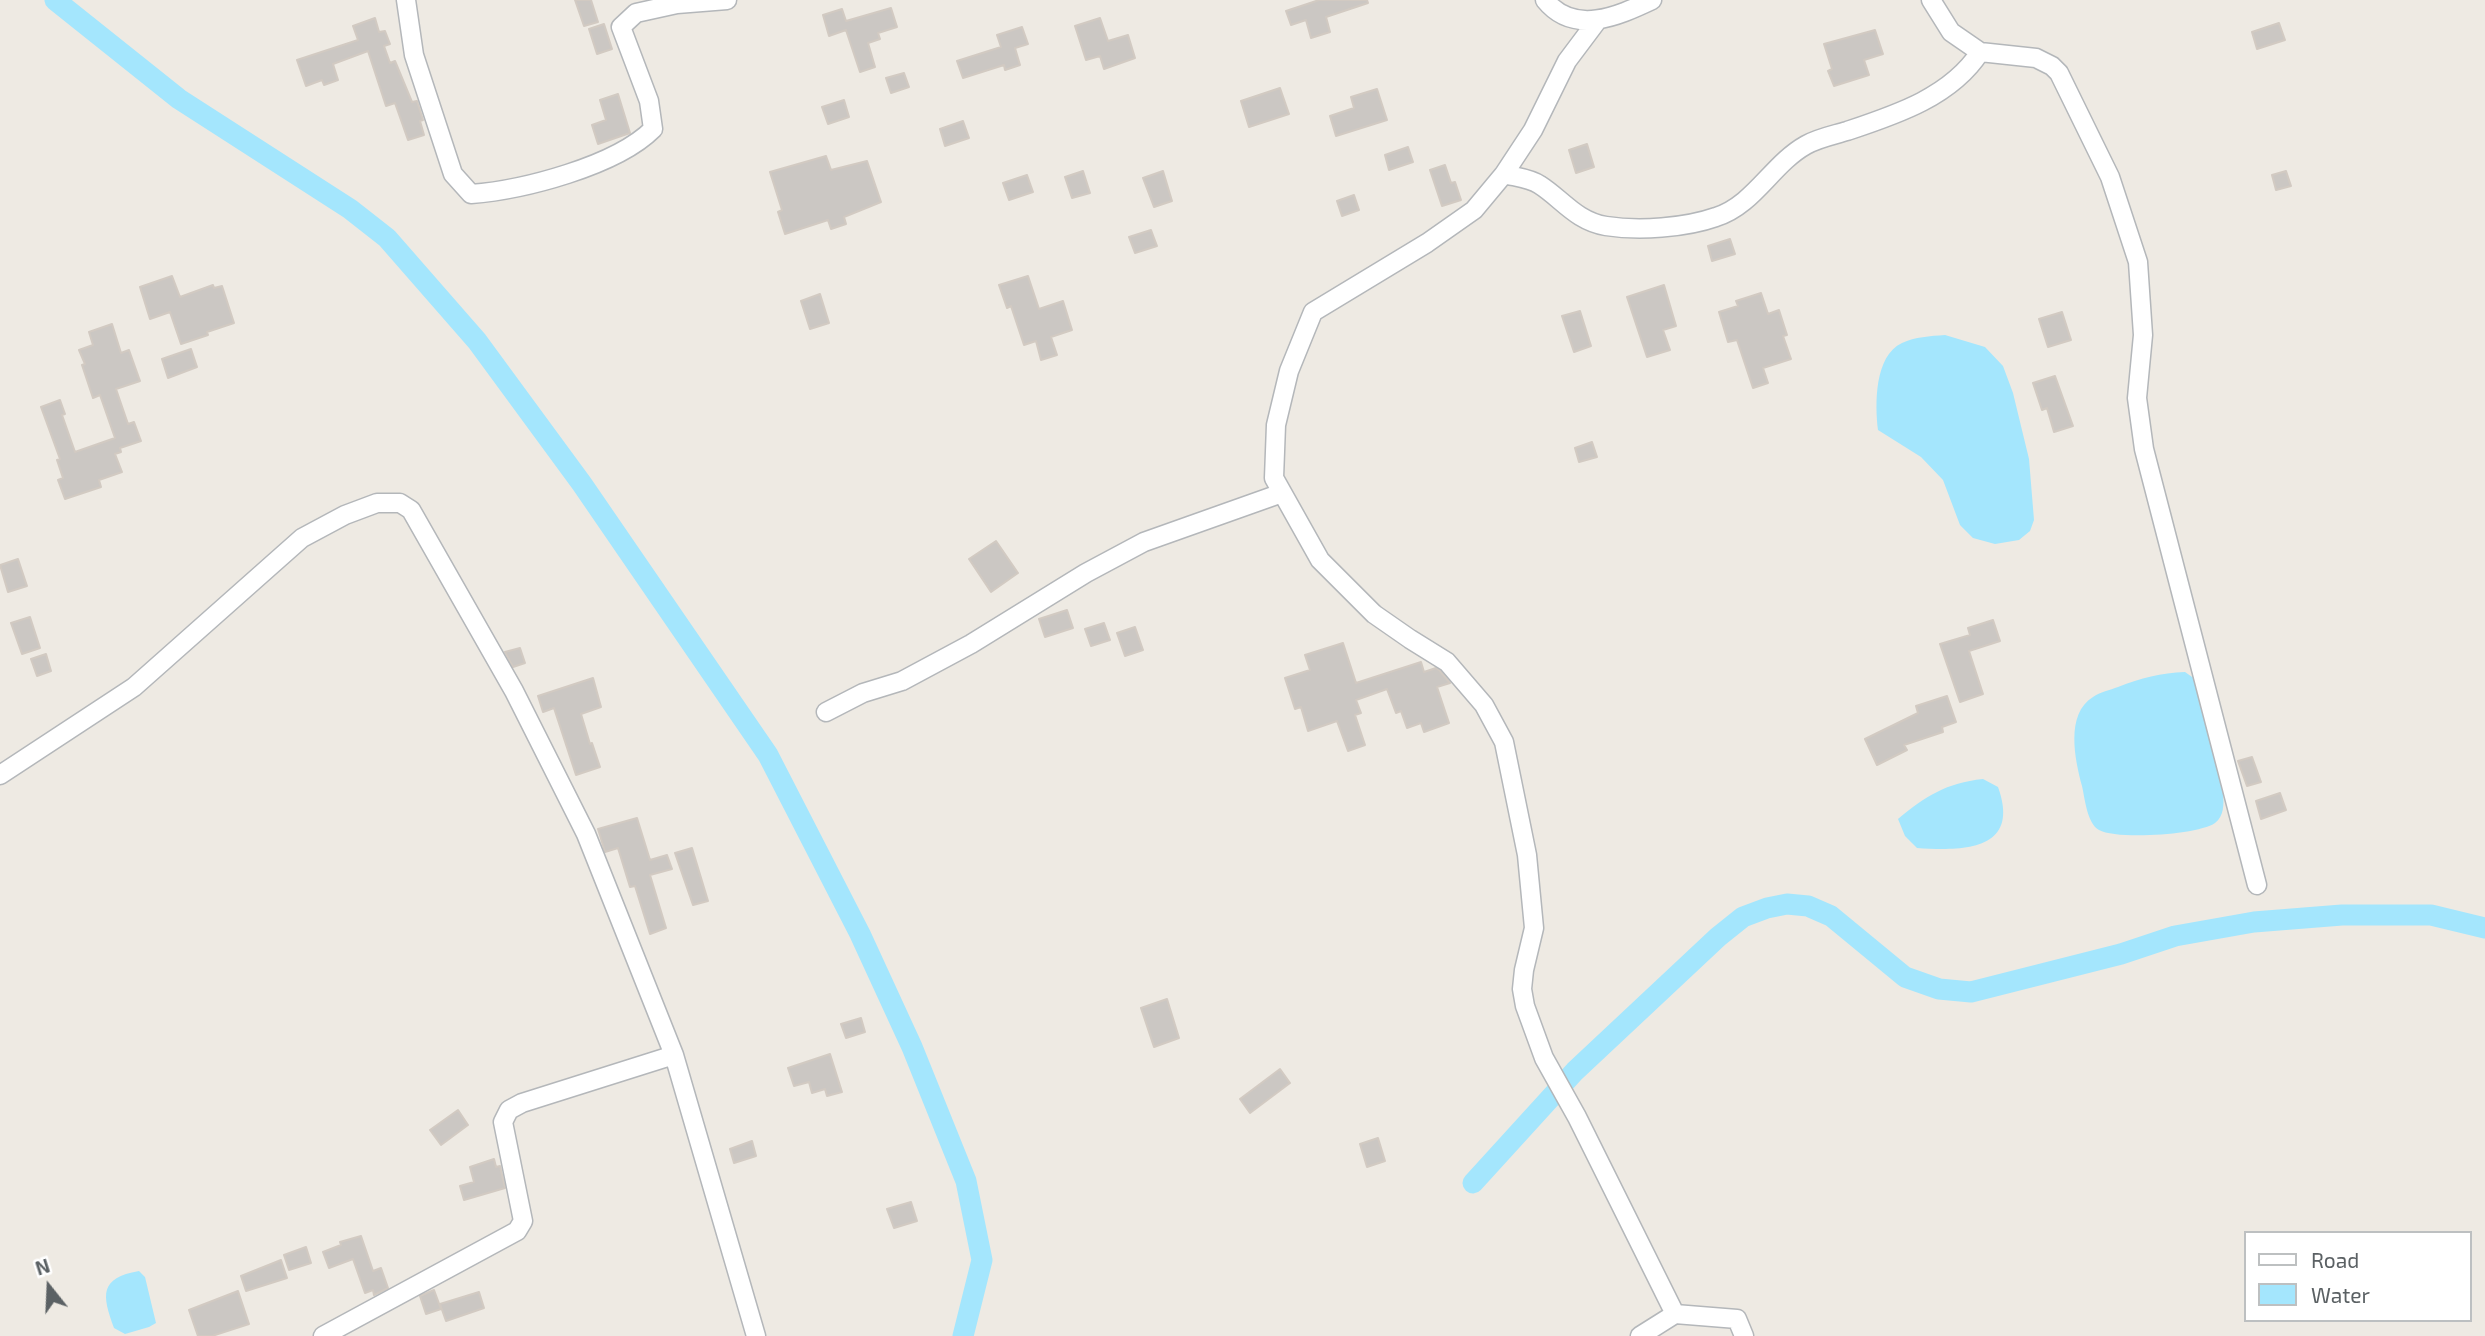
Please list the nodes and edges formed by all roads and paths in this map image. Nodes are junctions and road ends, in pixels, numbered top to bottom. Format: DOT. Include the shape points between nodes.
graph roads {
  1 [pos="406,0"];
  2 [pos="727,0"];
  3 [pos="1545,0"];
  4 [pos="1652,0"];
  5 [pos="1931,0"];
  6 [pos="1597,21"];
  7 [pos="1980,51"];
  8 [pos="1504,174"];
  9 [pos="1282,493"];
  10 [pos="826,712"];
  11 [pos="0,775"];
  12 [pos="2257,885"];
  13 [pos="674,1055"];
  14 [pos="1675,1314"];
  15 [pos="323,1336"];
  16 [pos="756,1336"];
  17 [pos="1640,1336"];
  18 [pos="1744,1336"];
  1 -- 2 [label="street" via="414,55 453,174 471,194 538,184 641,141 653,129 649,101 621,27 636,13"];
  3 -- 6 [label="street" via="1568,18"];
  4 -- 6 [label="street"];
  5 -- 7 [label="street" via="1951,32"];
  6 -- 8 [label="street" via="1567,61 1533,130"];
  7 -- 8 [label="street" via="1971,67 1907,111 1807,144 1741,205 1717,217 1660,228 1604,226 1570,211 1538,183"];
  7 -- 12 [label="street" via="2036,58 2059,73 2114,189 2137,262 2143,335 2137,398 2144,449"];
  8 -- 9 [label="street" via="1474,210 1313,312 1289,371 1276,425 1274,478"];
  9 -- 10 [label="street" via="1144,542 902,681 863,693"];
  9 -- 14 [label="street" via="1320,560 1374,614 1447,662 1484,705 1504,742 1527,855 1534,929 1522,989 1525,1006 1544,1058"];
  11 -- 13 [label="street" via="134,687 302,538 377,503 400,503 411,510 507,679 586,834"];
  13 -- 15 [label="street" via="509,1110 503,1122 523,1221 517,1231"];
  13 -- 16 [label="street"];
  14 -- 17 [label="street"];
  14 -- 18 [label="street" via="1737,1319"];
}
